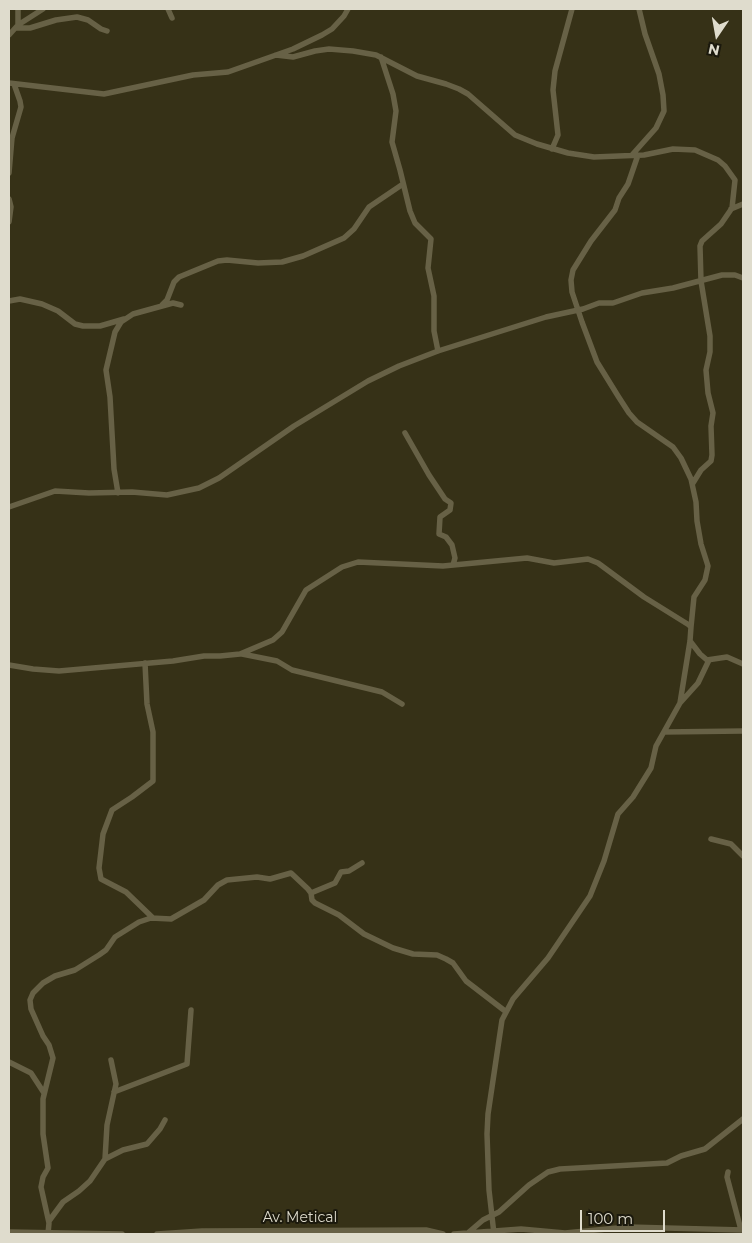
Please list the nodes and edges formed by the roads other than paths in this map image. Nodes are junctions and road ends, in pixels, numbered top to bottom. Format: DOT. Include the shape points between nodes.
graph roads {
  1 [pos="18,9"];
  2 [pos="43,9"];
  3 [pos="168,9"];
  4 [pos="348,9"];
  5 [pos="572,9"];
  6 [pos="639,9"];
  7 [pos="172,18"];
  8 [pos="17,26"];
  9 [pos="107,31"];
  10 [pos="9,36"];
  11 [pos="276,55"];
  12 [pos="380,57"];
  13 [pos="11,83"];
  14 [pos="552,149"];
  15 [pos="635,155"];
  16 [pos="9,173"];
  17 [pos="404,184"];
  18 [pos="9,199"];
  19 [pos="743,204"];
  20 [pos="731,210"];
  21 [pos="9,222"];
  22 [pos="743,278"];
  23 [pos="701,281"];
  24 [pos="9,301"];
  25 [pos="162,305"];
  26 [pos="181,305"];
  27 [pos="578,310"];
  28 [pos="126,318"];
  29 [pos="438,351"];
  30 [pos="405,432"];
  31 [pos="693,483"];
  32 [pos="118,493"];
  33 [pos="9,507"];
  34 [pos="453,565"];
  35 [pos="691,627"];
  36 [pos="690,641"];
  37 [pos="240,654"];
  38 [pos="708,660"];
  39 [pos="145,663"];
  40 [pos="743,664"];
  41 [pos="9,665"];
  42 [pos="680,703"];
  43 [pos="402,704"];
  44 [pos="743,731"];
  45 [pos="664,732"];
  46 [pos="711,839"];
  47 [pos="743,856"];
  48 [pos="362,863"];
  49 [pos="312,893"];
  50 [pos="153,918"];
  51 [pos="191,1010"];
  52 [pos="505,1011"];
  53 [pos="111,1060"];
  54 [pos="9,1062"];
  55 [pos="114,1092"];
  56 [pos="44,1093"];
  57 [pos="743,1119"];
  58 [pos="165,1120"];
  59 [pos="105,1159"];
  60 [pos="728,1172"];
  61 [pos="492,1216"];
  62 [pos="49,1221"];
  63 [pos="628,1227"];
  64 [pos="650,1228"];
  65 [pos="742,1230"];
  66 [pos="9,1232"];
  67 [pos="345,1232"];
  68 [pos="469,1232"];
  69 [pos="494,1232"];
  70 [pos="48,1233"];
  71 [pos="122,1234"];
  72 [pos="157,1234"];
  73 [pos="443,1234"];
  74 [pos="454,1234"];
  75 [pos="635,1234"];
  76 [pos="645,1234"];
  1 -- 8 [label="street"];
  2 -- 8 [label="street"];
  3 -- 7 [label="street"];
  4 -- 11 [label="street" via="332,29"];
  5 -- 14 [label="street" via="553,90 558,136"];
  6 -- 15 [label="street" via="659,74 664,111 656,128"];
  8 -- 9 [label="street" via="30,28 77,17"];
  8 -- 10 [label="street"];
  11 -- 12 [label="street" via="293,57 329,49"];
  11 -- 13 [label="street" via="228,72 193,75 109,94"];
  12 -- 14 [label="street" via="416,76 459,89 515,135"];
  12 -- 17 [label="street" via="393,94 396,111 392,142"];
  13 -- 16 [label="street" via="21,107 12,138"];
  14 -- 15 [label="street" via="588,156"];
  15 -- 20 [label="street" via="689,149 718,160 735,180"];
  15 -- 27 [label="street" via="628,184 615,210 573,270 572,292"];
  17 -- 25 [label="street" via="369,207 344,238 282,262 218,261 179,277"];
  17 -- 29 [label="street" via="413,220 431,239 428,268 434,296 434,331"];
  18 -- 21 [label="street"];
  19 -- 20 [label="street"];
  20 -- 23 [label="street" via="700,244"];
  22 -- 23 [label="street" via="727,275"];
  23 -- 27 [label="street"];
  23 -- 31 [label="street" via="710,336 706,379 713,412 712,455 711,461"];
  24 -- 28 [label="street" via="20,299 42,304 83,326 100,326"];
  25 -- 26 [label="street"];
  25 -- 28 [label="street"];
  27 -- 29 [label="street"];
  27 -- 31 [label="street" via="597,362 623,405 638,422 673,448"];
  28 -- 32 [label="street" via="115,332 106,370"];
  29 -- 32 [label="street" via="368,381 206,485 167,495"];
  30 -- 34 [label="street" via="429,475 451,503 450,510 440,517 439,534 452,545 455,554"];
  31 -- 35 [label="street" via="698,531 708,566 694,597"];
  32 -- 33 [label="street" via="55,490"];
  34 -- 35 [label="street" via="527,558 560,563 588,559"];
  34 -- 37 [label="street" via="346,564 306,590 278,636"];
  35 -- 36 [label="street"];
  36 -- 38 [label="street"];
  36 -- 42 [label="street"];
  37 -- 39 [label="street"];
  37 -- 43 [label="street" via="277,661 292,670 382,692"];
  38 -- 40 [label="street" via="727,657"];
  38 -- 42 [label="street" via="698,683"];
  39 -- 41 [label="street" via="52,671"];
  39 -- 50 [label="street" via="153,736 153,782 112,810 103,834 99,868 101,879 126,892"];
  42 -- 45 [label="street"];
  44 -- 45 [label="street"];
  45 -- 52 [label="street" via="656,746 651,768 618,814 590,896 548,958"];
  46 -- 47 [label="street" via="731,844"];
  48 -- 49 [label="street" via="341,872 335,882"];
  49 -- 50 [label="street" via="291,872 270,879 227,880 190,909 168,920"];
  49 -- 52 [label="street" via="313,902 339,915 370,937 404,952 437,955 453,963 466,982"];
  50 -- 56 [label="street" via="120,933 99,955 48,980 33,993 30,1006 53,1058"];
  51 -- 55 [label="street" via="187,1064"];
  52 -- 61 [label="street" via="488,1114"];
  53 -- 55 [label="street" via="116,1084"];
  54 -- 56 [label="street" via="31,1073"];
  55 -- 59 [label="street" via="107,1125"];
  56 -- 62 [label="street" via="43,1134 48,1168 41,1187"];
  57 -- 61 [label="street" via="705,1148 667,1163 548,1172"];
  58 -- 59 [label="street" via="147,1144"];
  59 -- 62 [label="street" via="90,1182 62,1202"];
  60 -- 65 [label="street"];
  61 -- 68 [label="street"];
  61 -- 69 [label="street"];
  62 -- 70 [label="street"];
  63 -- 64 [label="street"];
  63 -- 69 [label="street" via="565,1233 530,1229"];
  63 -- 75 [label="street"];
  64 -- 65 [label="street"];
  64 -- 76 [label="street"];
  66 -- 70 [label="street"];
  67 -- 72 [label="street, Av. Metical"];
  67 -- 73 [label="street, Av. Metical" via="426,1230"];
  68 -- 69 [label="street"];
  68 -- 74 [label="street"];
  70 -- 71 [label="street"];
}
